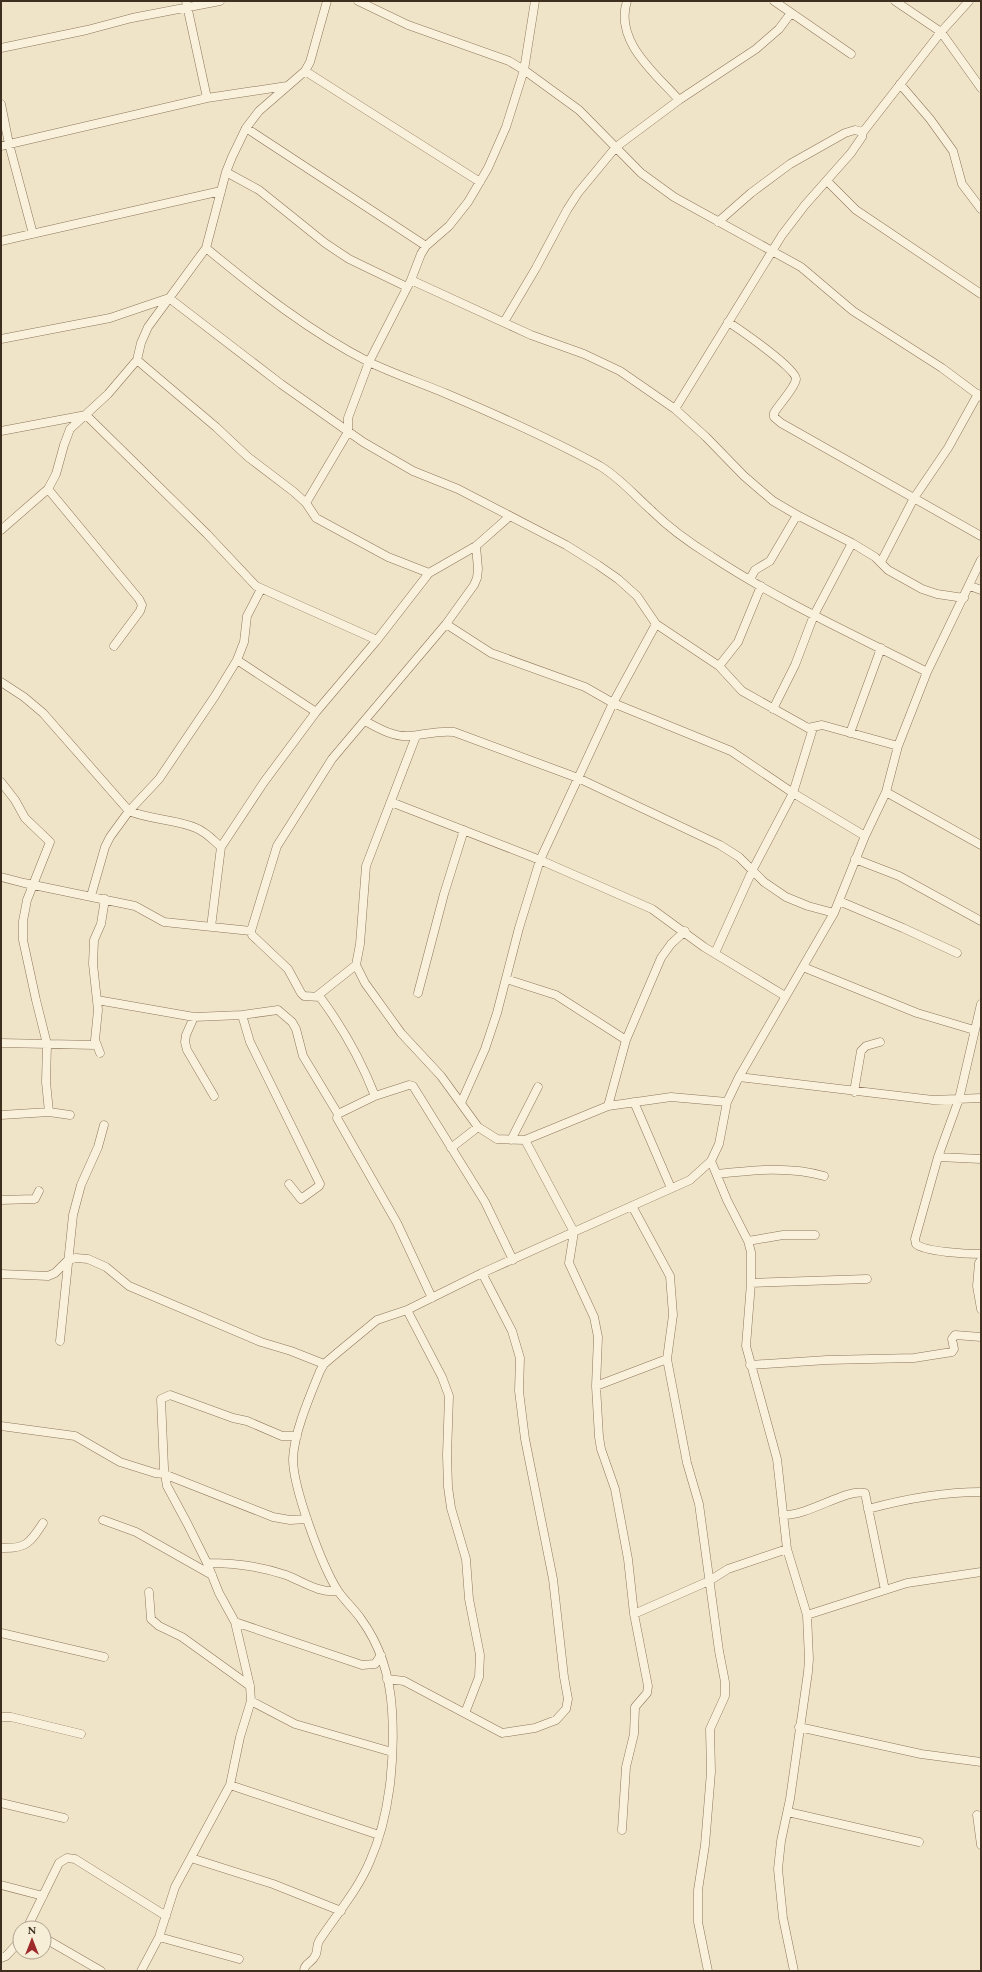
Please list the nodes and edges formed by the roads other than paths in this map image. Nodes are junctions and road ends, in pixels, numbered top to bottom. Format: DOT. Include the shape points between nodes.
graph roads {
  1 [pos="220,1"];
  2 [pos="327,1"];
  3 [pos="358,1"];
  4 [pos="535,1"];
  5 [pos="627,1"];
  6 [pos="774,1"];
  7 [pos="895,1"];
  8 [pos="969,1"];
  9 [pos="186,4"];
  10 [pos="792,13"];
  11 [pos="941,32"];
  12 [pos="1,48"];
  13 [pos="851,54"];
  14 [pos="524,70"];
  15 [pos="305,72"];
  16 [pos="900,84"];
  17 [pos="288,86"];
  18 [pos="981,88"];
  19 [pos="207,98"];
  20 [pos="679,100"];
  21 [pos="1,104"];
  22 [pos="246,128"];
  23 [pos="862,132"];
  24 [pos="5,145"];
  25 [pos="616,147"];
  26 [pos="226,172"];
  27 [pos="827,181"];
  28 [pos="480,182"];
  29 [pos="221,192"];
  30 [pos="981,209"];
  31 [pos="718,222"];
  32 [pos="33,234"];
  33 [pos="1,241"];
  34 [pos="426,246"];
  35 [pos="206,248"];
  36 [pos="772,251"];
  37 [pos="409,284"];
  38 [pos="981,294"];
  39 [pos="169,298"];
  40 [pos="504,322"];
  41 [pos="728,322"];
  42 [pos="1,339"];
  43 [pos="137,360"];
  44 [pos="369,362"];
  45 [pos="980,395"];
  46 [pos="675,409"];
  47 [pos="86,415"];
  48 [pos="1,431"];
  49 [pos="348,432"];
  50 [pos="48,489"];
  51 [pos="914,498"];
  52 [pos="306,503"];
  53 [pos="797,515"];
  54 [pos="510,516"];
  55 [pos="1,530"];
  56 [pos="981,536"];
  57 [pos="852,543"];
  58 [pos="476,546"];
  59 [pos="981,560"];
  60 [pos="881,562"];
  61 [pos="428,573"];
  62 [pos="750,579"];
  63 [pos="761,586"];
  64 [pos="970,586"];
  65 [pos="261,589"];
  66 [pos="981,590"];
  67 [pos="964,598"];
  68 [pos="814,615"];
  69 [pos="446,624"];
  70 [pos="656,624"];
  71 [pos="376,640"];
  72 [pos="114,646"];
  73 [pos="881,648"];
  74 [pos="237,660"];
  75 [pos="720,666"];
  76 [pos="927,672"];
  77 [pos="1,682"];
  78 [pos="613,703"];
  79 [pos="772,709"];
  80 [pos="316,712"];
  81 [pos="365,721"];
  82 [pos="813,728"];
  83 [pos="850,733"];
  84 [pos="416,736"];
  85 [pos="898,746"];
  86 [pos="578,778"];
  87 [pos="1,782"];
  88 [pos="886,792"];
  89 [pos="793,793"];
  90 [pos="391,802"];
  91 [pos="129,811"];
  92 [pos="464,830"];
  93 [pos="865,836"];
  94 [pos="981,845"];
  95 [pos="221,847"];
  96 [pos="540,860"];
  97 [pos="855,860"];
  98 [pos="752,869"];
  99 [pos="1,877"];
  100 [pos="34,886"];
  101 [pos="91,896"];
  102 [pos="105,899"];
  103 [pos="840,901"];
  104 [pos="834,913"];
  105 [pos="981,921"];
  106 [pos="212,927"];
  107 [pos="251,931"];
  108 [pos="685,932"];
  109 [pos="714,954"];
  110 [pos="957,954"];
  111 [pos="356,965"];
  112 [pos="803,967"];
  113 [pos="506,979"];
  114 [pos="418,993"];
  115 [pos="317,996"];
  116 [pos="785,996"];
  117 [pos="97,1000"];
  118 [pos="981,1004"];
  119 [pos="242,1015"];
  120 [pos="194,1017"];
  121 [pos="977,1025"];
  122 [pos="626,1040"];
  123 [pos="880,1042"];
  124 [pos="1,1043"];
  125 [pos="47,1044"];
  126 [pos="96,1045"];
  127 [pos="100,1054"];
  128 [pos="739,1077"];
  129 [pos="538,1087"];
  130 [pos="854,1092"];
  131 [pos="214,1096"];
  132 [pos="375,1096"];
  133 [pos="981,1098"];
  134 [pos="959,1099"];
  135 [pos="634,1102"];
  136 [pos="727,1102"];
  137 [pos="461,1103"];
  138 [pos="608,1106"];
  139 [pos="48,1112"];
  140 [pos="338,1114"];
  141 [pos="1,1115"];
  142 [pos="70,1115"];
  143 [pos="104,1125"];
  144 [pos="478,1128"];
  145 [pos="512,1140"];
  146 [pos="525,1140"];
  147 [pos="451,1148"];
  148 [pos="938,1157"];
  149 [pos="981,1159"];
  150 [pos="711,1161"];
  151 [pos="717,1174"];
  152 [pos="824,1176"];
  153 [pos="289,1184"];
  154 [pos="671,1188"];
  155 [pos="39,1191"];
  156 [pos="1,1200"];
  157 [pos="632,1206"];
  158 [pos="574,1232"];
  159 [pos="815,1235"];
  160 [pos="748,1242"];
  161 [pos="981,1254"];
  162 [pos="68,1260"];
  163 [pos="513,1260"];
  164 [pos="981,1260"];
  165 [pos="1,1274"];
  166 [pos="482,1274"];
  167 [pos="867,1279"];
  168 [pos="751,1283"];
  169 [pos="432,1298"];
  170 [pos="981,1308"];
  171 [pos="407,1310"];
  172 [pos="981,1337"];
  173 [pos="60,1342"];
  174 [pos="667,1359"];
  175 [pos="324,1364"];
  176 [pos="750,1365"];
  177 [pos="596,1386"];
  178 [pos="1,1426"];
  179 [pos="297,1436"];
  180 [pos="164,1474"];
  181 [pos="981,1492"];
  182 [pos="868,1510"];
  183 [pos="783,1514"];
  184 [pos="307,1519"];
  185 [pos="103,1520"];
  186 [pos="43,1523"];
  187 [pos="1,1548"];
  188 [pos="787,1549"];
  189 [pos="207,1564"];
  190 [pos="981,1572"];
  191 [pos="212,1575"];
  192 [pos="709,1581"];
  193 [pos="885,1590"];
  194 [pos="338,1591"];
  195 [pos="149,1592"];
  196 [pos="634,1614"];
  197 [pos="807,1615"];
  198 [pos="235,1622"];
  199 [pos="1,1633"];
  200 [pos="381,1655"];
  201 [pos="104,1657"];
  202 [pos="387,1679"];
  203 [pos="250,1686"];
  204 [pos="251,1701"];
  205 [pos="465,1713"];
  206 [pos="1,1717"];
  207 [pos="799,1727"];
  208 [pos="81,1734"];
  209 [pos="392,1752"];
  210 [pos="981,1762"];
  211 [pos="230,1785"];
  212 [pos="1,1804"];
  213 [pos="788,1812"];
  214 [pos="978,1815"];
  215 [pos="64,1818"];
  216 [pos="622,1830"];
  217 [pos="379,1835"];
  218 [pos="919,1842"];
  219 [pos="981,1845"];
  220 [pos="192,1858"];
  221 [pos="1,1885"];
  222 [pos="43,1896"];
  223 [pos="341,1911"];
  224 [pos="166,1916"];
  225 [pos="33,1920"];
  226 [pos="159,1937"];
  227 [pos="52,1943"];
  228 [pos="12,1950"];
  229 [pos="1,1958"];
  230 [pos="239,1959"];
  231 [pos="101,1971"];
  232 [pos="141,1971"];
  233 [pos="304,1971"];
  234 [pos="708,1971"];
  235 [pos="794,1971"];
  1 -- 9 [label="street"];
  2 -- 15 [label="street"];
  3 -- 14 [label="street" via="408,25 509,61"];
  4 -- 14 [label="street"];
  5 -- 20 [label="street" via="624,18 637,52"];
  6 -- 10 [label="street"];
  7 -- 11 [label="street"];
  8 -- 11 [label="street"];
  9 -- 12 [label="street" via="87,30"];
  9 -- 19 [label="street"];
  10 -- 13 [label="street"];
  10 -- 20 [label="street" via="779,30 756,48"];
  11 -- 16 [label="street"];
  11 -- 18 [label="street"];
  14 -- 25 [label="street" via="579,110"];
  14 -- 28 [label="street" via="506,127"];
  15 -- 17 [label="street"];
  15 -- 28 [label="street"];
  16 -- 23 [label="street"];
  16 -- 30 [label="street" via="930,119 952,151 962,184"];
  17 -- 19 [label="street"];
  17 -- 22 [label="street" via="259,111"];
  19 -- 24 [label="street"];
  20 -- 25 [label="street"];
  21 -- 24 [label="street"];
  22 -- 26 [label="street"];
  22 -- 34 [label="street"];
  23 -- 27 [label="street" via="862,137 851,153"];
  23 -- 31 [label="street" via="855,130 845,133 790,164"];
  24 -- 32 [label="street"];
  25 -- 31 [label="street" via="641,173 668,193"];
  25 -- 40 [label="street" via="567,210"];
  26 -- 29 [label="street"];
  26 -- 37 [label="street" via="263,193 349,259"];
  27 -- 36 [label="street" via="805,205"];
  27 -- 38 [label="street" via="856,210"];
  28 -- 34 [label="street" via="449,226"];
  29 -- 32 [label="street"];
  29 -- 35 [label="street"];
  31 -- 36 [label="street"];
  32 -- 33 [label="street"];
  34 -- 37 [label="street"];
  35 -- 39 [label="street"];
  35 -- 44 [label="street" via="292,314"];
  36 -- 41 [label="street"];
  36 -- 45 [label="street" via="801,267 853,311"];
  37 -- 40 [label="street"];
  37 -- 44 [label="street"];
  39 -- 42 [label="street" via="110,318"];
  39 -- 43 [label="street" via="148,327"];
  39 -- 49 [label="street"];
  40 -- 46 [label="street" via="620,371"];
  41 -- 46 [label="street"];
  41 -- 51 [label="street" via="782,361 796,375 794,385 774,413 774,417"];
  43 -- 47 [label="street"];
  43 -- 52 [label="street" via="216,426 248,457"];
  44 -- 49 [label="street" via="348,418"];
  44 -- 62 [label="street" via="528,430 602,468 626,485 651,511 682,537"];
  45 -- 51 [label="street"];
  46 -- 53 [label="street" via="744,476 773,501"];
  47 -- 48 [label="street"];
  47 -- 50 [label="street" via="70,429 56,474"];
  47 -- 65 [label="street"];
  49 -- 52 [label="street"];
  49 -- 54 [label="street" via="413,471 458,489"];
  50 -- 55 [label="street"];
  50 -- 72 [label="street" via="142,605"];
  51 -- 56 [label="street"];
  51 -- 60 [label="street"];
  52 -- 61 [label="street" via="316,518 323,523 388,557"];
  53 -- 57 [label="street"];
  53 -- 62 [label="street" via="770,561 755,570"];
  54 -- 58 [label="street"];
  54 -- 70 [label="street" via="566,545 618,579 637,596"];
  57 -- 60 [label="street"];
  57 -- 68 [label="street"];
  58 -- 61 [label="street"];
  58 -- 69 [label="street" via="478,578"];
  59 -- 64 [label="street"];
  60 -- 67 [label="street" via="888,570 922,589"];
  61 -- 71 [label="street"];
  62 -- 63 [label="street"];
  63 -- 68 [label="street"];
  63 -- 75 [label="street" via="738,642"];
  64 -- 66 [label="street"];
  64 -- 67 [label="street"];
  65 -- 71 [label="street"];
  65 -- 74 [label="street" via="247,616 244,642"];
  67 -- 76 [label="street"];
  68 -- 73 [label="street"];
  68 -- 79 [label="street" via="796,665"];
  69 -- 78 [label="street" via="491,653 585,687"];
  69 -- 81 [label="street"];
  70 -- 75 [label="street"];
  70 -- 78 [label="street"];
  71 -- 80 [label="street"];
  73 -- 76 [label="street"];
  73 -- 83 [label="street"];
  74 -- 80 [label="street"];
  74 -- 91 [label="street" via="159,779"];
  75 -- 79 [label="street" via="742,691"];
  76 -- 85 [label="street"];
  77 -- 91 [label="street" via="43,713"];
  78 -- 86 [label="street"];
  78 -- 89 [label="street" via="731,751"];
  79 -- 82 [label="street" via="808,728"];
  80 -- 95 [label="street" via="264,782"];
  81 -- 84 [label="street" via="394,734"];
  81 -- 107 [label="street" via="332,760 277,846"];
  82 -- 83 [label="street" via="822,725"];
  82 -- 89 [label="street"];
  83 -- 85 [label="street"];
  84 -- 86 [label="street" via="444,731 454,732"];
  84 -- 90 [label="street"];
  85 -- 88 [label="street"];
  86 -- 96 [label="street"];
  86 -- 98 [label="street" via="720,845"];
  87 -- 100 [label="street" via="26,818 50,842"];
  88 -- 93 [label="street"];
  88 -- 94 [label="street"];
  89 -- 93 [label="street"];
  89 -- 98 [label="street"];
  90 -- 92 [label="street"];
  90 -- 111 [label="street" via="366,866"];
  91 -- 95 [label="street" via="196,828"];
  91 -- 101 [label="street" via="105,847"];
  92 -- 96 [label="street"];
  92 -- 114 [label="street"];
  93 -- 97 [label="street"];
  95 -- 106 [label="street"];
  96 -- 108 [label="street" via="652,909"];
  96 -- 113 [label="street"];
  97 -- 103 [label="street"];
  97 -- 105 [label="street" via="899,876"];
  98 -- 104 [label="street" via="764,882 786,897"];
  98 -- 109 [label="street"];
  99 -- 100 [label="street"];
  100 -- 101 [label="street"];
  100 -- 125 [label="street" via="27,900 23,940"];
  101 -- 102 [label="street"];
  102 -- 106 [label="street" via="140,908 164,922"];
  102 -- 117 [label="street" via="101,924 94,940 93,964"];
  103 -- 104 [label="street"];
  103 -- 110 [label="street"];
  104 -- 112 [label="street"];
  106 -- 107 [label="street"];
  107 -- 115 [label="street" via="252,935 288,969 304,996"];
  108 -- 109 [label="street"];
  108 -- 122 [label="street" via="671,944 661,958"];
  109 -- 116 [label="street"];
  111 -- 115 [label="street"];
  111 -- 137 [label="street" via="377,1001 401,1033 441,1076"];
  112 -- 116 [label="street"];
  112 -- 121 [label="street" via="917,1013"];
  113 -- 122 [label="street" via="556,996"];
  113 -- 137 [label="street" via="485,1049"];
  115 -- 132 [label="street" via="339,1022 365,1070"];
  116 -- 128 [label="street"];
  117 -- 120 [label="street"];
  117 -- 126 [label="street"];
  118 -- 121 [label="street"];
  119 -- 120 [label="street"];
  119 -- 140 [label="street" via="278,1010 292,1022 303,1056"];
  119 -- 153 [label="street" via="250,1042 320,1184 302,1199"];
  120 -- 131 [label="street" via="185,1042 187,1050"];
  121 -- 134 [label="street"];
  122 -- 138 [label="street"];
  123 -- 130 [label="street" via="866,1046 861,1051"];
  124 -- 125 [label="street"];
  125 -- 126 [label="street"];
  125 -- 139 [label="street"];
  126 -- 127 [label="street"];
  128 -- 130 [label="street"];
  128 -- 136 [label="street"];
  129 -- 145 [label="street"];
  130 -- 134 [label="street" via="944,1101"];
  132 -- 140 [label="street"];
  132 -- 147 [label="street" via="413,1086"];
  133 -- 134 [label="street"];
  134 -- 148 [label="street"];
  135 -- 136 [label="street" via="671,1097"];
  135 -- 138 [label="street"];
  135 -- 154 [label="street"];
  136 -- 150 [label="street" via="718,1144"];
  137 -- 144 [label="street"];
  138 -- 146 [label="street"];
  139 -- 141 [label="street"];
  139 -- 142 [label="street"];
  140 -- 169 [label="street" via="337,1118 397,1223"];
  143 -- 162 [label="street" via="98,1147 81,1184 73,1215"];
  144 -- 145 [label="street" via="497,1139"];
  144 -- 147 [label="street"];
  145 -- 146 [label="street"];
  146 -- 158 [label="street"];
  147 -- 163 [label="street" via="485,1202"];
  148 -- 149 [label="street"];
  148 -- 161 [label="street" via="915,1242 918,1246 950,1252"];
  150 -- 151 [label="street"];
  150 -- 154 [label="street" via="690,1180"];
  151 -- 152 [label="street" via="749,1170 807,1171"];
  151 -- 160 [label="street"];
  154 -- 157 [label="street"];
  155 -- 156 [label="street" via="35,1199"];
  157 -- 158 [label="street"];
  157 -- 174 [label="street" via="670,1276 673,1315"];
  158 -- 163 [label="street"];
  158 -- 177 [label="street" via="569,1263 597,1328"];
  159 -- 160 [label="street" via="783,1235"];
  160 -- 168 [label="street" via="751,1252"];
  162 -- 165 [label="street" via="55,1273 48,1276"];
  162 -- 173 [label="street"];
  162 -- 175 [label="street" via="81,1258 96,1262 129,1286 261,1342"];
  163 -- 166 [label="street"];
  164 -- 170 [label="street" via="977,1281"];
  166 -- 169 [label="street"];
  166 -- 205 [label="street" via="512,1331 520,1358 519,1391 525,1439 552,1579 568,1699 566,1709 556,1720 535,1728 502,1733"];
  167 -- 168 [label="street"];
  168 -- 176 [label="street" via="746,1346"];
  169 -- 171 [label="street"];
  171 -- 175 [label="street" via="377,1320"];
  171 -- 205 [label="street" via="442,1377 449,1396 448,1487 451,1508 466,1559 469,1599 480,1655 479,1676"];
  172 -- 176 [label="street" via="955,1335 952,1339 952,1352 914,1358"];
  174 -- 177 [label="street"];
  174 -- 192 [label="street" via="698,1500"];
  175 -- 179 [label="street"];
  176 -- 183 [label="street" via="777,1459"];
  177 -- 196 [label="street" via="601,1449 615,1489 628,1559"];
  178 -- 180 [label="street" via="75,1436 120,1462 155,1474"];
  179 -- 180 [label="street" via="287,1438 247,1420 233,1418 179,1397 165,1396 160,1402"];
  179 -- 184 [label="street" via="294,1464"];
  180 -- 184 [label="street" via="273,1517"];
  180 -- 189 [label="street" via="167,1486"];
  181 -- 182 [label="street" via="954,1492 921,1497"];
  182 -- 183 [label="street" via="866,1494 862,1492 827,1501 800,1513"];
  182 -- 193 [label="street"];
  183 -- 188 [label="street"];
  184 -- 194 [label="street"];
  185 -- 191 [label="street" via="136,1532"];
  186 -- 187 [label="street" via="25,1545 15,1549"];
  188 -- 192 [label="street" via="728,1569"];
  188 -- 197 [label="street"];
  189 -- 191 [label="street"];
  189 -- 194 [label="street" via="234,1563 255,1566 322,1591"];
  190 -- 193 [label="street" via="907,1583"];
  191 -- 198 [label="street"];
  192 -- 196 [label="street"];
  192 -- 234 [label="street" via="725,1694 710,1729 711,1772 698,1890 698,1922"];
  193 -- 197 [label="street"];
  194 -- 200 [label="street" via="361,1619"];
  195 -- 203 [label="street" via="151,1619 159,1626 182,1637"];
  196 -- 216 [label="street" via="648,1689 635,1707 634,1734 626,1767"];
  197 -- 207 [label="street" via="809,1659"];
  198 -- 200 [label="street" via="362,1665 375,1664"];
  198 -- 203 [label="street"];
  199 -- 201 [label="street"];
  200 -- 202 [label="street"];
  202 -- 205 [label="street" via="404,1681"];
  202 -- 209 [label="street" via="392,1710"];
  203 -- 204 [label="street"];
  204 -- 209 [label="street" via="295,1724"];
  204 -- 211 [label="street"];
  206 -- 208 [label="street" via="11,1717"];
  207 -- 210 [label="street" via="921,1754"];
  207 -- 213 [label="street"];
  209 -- 217 [label="street" via="392,1778"];
  211 -- 217 [label="street"];
  211 -- 220 [label="street"];
  212 -- 215 [label="street"];
  213 -- 218 [label="street"];
  213 -- 235 [label="street" via="778,1869 783,1918"];
  214 -- 219 [label="street"];
  217 -- 223 [label="street" via="370,1861"];
  220 -- 223 [label="street" via="272,1884"];
  220 -- 224 [label="street" via="175,1888"];
  221 -- 222 [label="street"];
  222 -- 224 [label="street" via="59,1863 67,1858 75,1859"];
  222 -- 225 [label="street"];
  223 -- 233 [label="street" via="318,1943 315,1957 304,1966"];
  224 -- 226 [label="street"];
  226 -- 230 [label="street"];
  226 -- 232 [label="street"];
  227 -- 231 [label="street"];
  228 -- 229 [label="street"];
}
